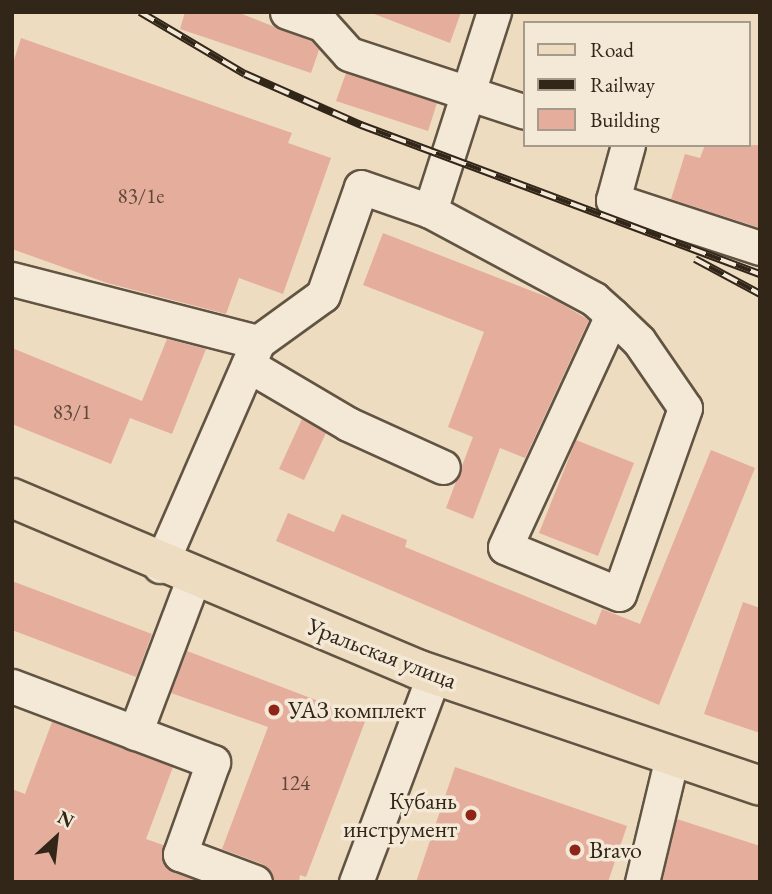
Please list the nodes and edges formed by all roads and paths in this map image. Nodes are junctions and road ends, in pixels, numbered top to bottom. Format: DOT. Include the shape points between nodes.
graph roads {
  1 [pos="287,12"];
  2 [pos="494,12"];
  3 [pos="468,94"];
  4 [pos="524,112"];
  5 [pos="627,147"];
  6 [pos="430,211"];
  7 [pos="760,248"];
  8 [pos="12,279"];
  9 [pos="612,315"];
  10 [pos="253,354"];
  11 [pos="443,467"];
  12 [pos="12,498"];
  13 [pos="12,507"];
  14 [pos="175,575"];
  15 [pos="433,677"];
  16 [pos="12,686"];
  17 [pos="135,733"];
  18 [pos="671,761"];
  19 [pos="760,789"];
  20 [pos="255,882"];
  21 [pos="356,882"];
  22 [pos="642,882"];
  1 -- 3 [label="street" via="322,24 349,54"];
  2 -- 3 [label="street"];
  3 -- 4 [label="street"];
  3 -- 6 [label="street"];
  5 -- 7 [label="street" via="613,200"];
  6 -- 9 [label="street" via="594,299"];
  6 -- 10 [label="street" via="361,187 323,295"];
  8 -- 10 [label="street"];
  9 -- 9 [label="street" via="505,547 619,594 685,408 639,341"];
  10 -- 11 [label="street" via="348,424"];
  10 -- 14 [label="street"];
  12 -- 14 [label="main road, Уральская улица"];
  13 -- 14 [label="main road, Уральская улица"];
  14 -- 15 [label="main road, Уральская улица"];
  14 -- 17 [label="street"];
  15 -- 18 [label="main road, Уральская улица"];
  15 -- 19 [label="main road, Уральская улица"];
  15 -- 21 [label="street"];
  16 -- 17 [label="street"];
  17 -- 20 [label="street" via="213,762 180,854"];
  18 -- 19 [label="main road, Уральская улица"];
  18 -- 22 [label="street"];
}
